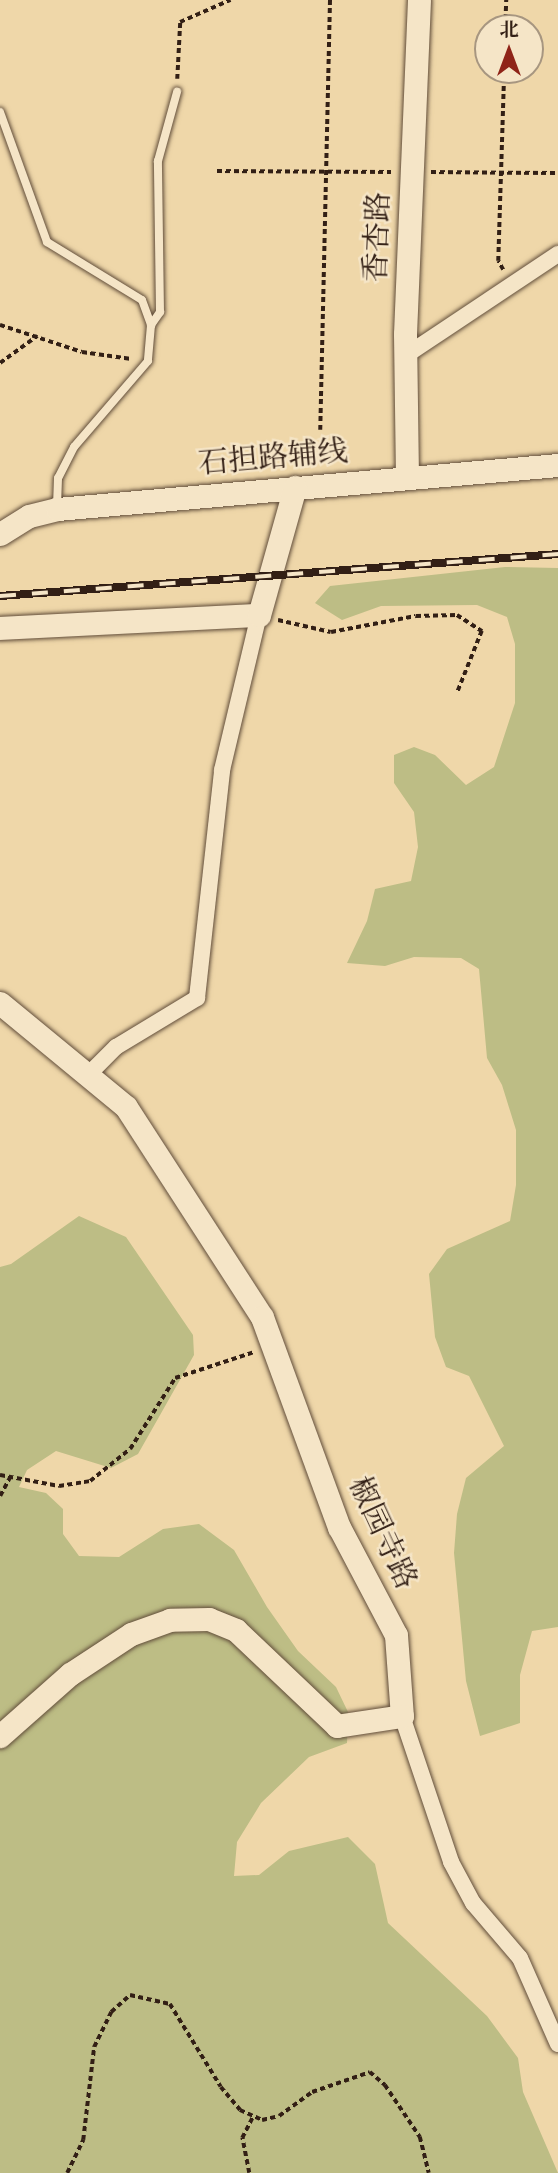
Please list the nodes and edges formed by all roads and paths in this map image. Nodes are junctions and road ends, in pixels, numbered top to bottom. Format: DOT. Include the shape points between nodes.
graph roads {
  1 [pos="230,0"];
  2 [pos="330,0"];
  3 [pos="419,0"];
  4 [pos="504,84"];
  5 [pos="177,92"];
  6 [pos="0,112"];
  7 [pos="217,171"];
  8 [pos="326,172"];
  9 [pos="412,172"];
  10 [pos="501,173"];
  11 [pos="558,173"];
  12 [pos="558,254"];
  13 [pos="510,285"];
  14 [pos="0,325"];
  15 [pos="151,325"];
  16 [pos="37,336"];
  17 [pos="405,356"];
  18 [pos="148,361"];
  19 [pos="0,363"];
  20 [pos="320,430"];
  21 [pos="558,465"];
  22 [pos="407,477"];
  23 [pos="295,487"];
  24 [pos="57,509"];
  25 [pos="0,534"];
  26 [pos="259,615"];
  27 [pos="0,628"];
  28 [pos="458,691"];
  29 [pos="0,1003"];
  30 [pos="88,1075"];
  31 [pos="273,1346"];
  32 [pos="0,1475"];
  33 [pos="10,1477"];
  34 [pos="0,1496"];
  35 [pos="402,1716"];
  36 [pos="0,1735"];
  37 [pos="558,2044"];
  38 [pos="253,2116"];
  39 [pos="67,2173"];
  40 [pos="249,2173"];
  41 [pos="429,2173"];
  1 -- 5 [label="path" via="180,22"];
  2 -- 8 [label="path"];
  3 -- 9 [label="street, 香杏路"];
  4 -- 10 [label="path"];
  5 -- 15 [label="lane" via="158,161 160,312"];
  6 -- 15 [label="lane" via="47,242 142,300"];
  7 -- 8 [label="path"];
  8 -- 9 [label="path"];
  8 -- 20 [label="path"];
  9 -- 10 [label="path"];
  9 -- 17 [label="street, 香杏路"];
  10 -- 11 [label="path"];
  10 -- 13 [label="path" via="498,261"];
  12 -- 13 [label="street"];
  13 -- 17 [label="street"];
  14 -- 16 [label="path"];
  15 -- 18 [label="lane"];
  16 -- 18 [label="path" via="82,352"];
  16 -- 19 [label="path"];
  17 -- 22 [label="street, 香杏路"];
  18 -- 24 [label="lane" via="74,447 58,478"];
  21 -- 22 [label="street, 石担路辅线"];
  22 -- 23 [label="street, 石担路辅线"];
  23 -- 24 [label="street, 石担路辅线"];
  23 -- 26 [label="street"];
  24 -- 25 [label="street, 石担路辅线" via="29,516"];
  26 -- 27 [label="street"];
  26 -- 28 [label="path" via="331,632 416,616 457,615 482,631"];
  26 -- 30 [label="street" via="222,770 197,998 116,1047"];
  29 -- 30 [label="street, 椒园寺路"];
  30 -- 31 [label="street, 椒园寺路" via="127,1107 262,1317"];
  31 -- 33 [label="path" via="175,1378 130,1449 90,1481 59,1486"];
  31 -- 35 [label="street, 椒园寺路" via="339,1527 396,1635"];
  32 -- 33 [label="path"];
  33 -- 34 [label="path"];
  35 -- 36 [label="street" via="337,1726 236,1630 209,1619 170,1620 131,1634 70,1674"];
  35 -- 37 [label="street" via="451,1862 473,1903 520,1958"];
  38 -- 39 [label="path" via="240,2109 221,2087 170,2004 130,1995 111,2012 94,2047 83,2140"];
  38 -- 40 [label="path" via="242,2138"];
  38 -- 41 [label="path" via="262,2120 279,2116 312,2092 370,2072 386,2085 420,2137"];
}
